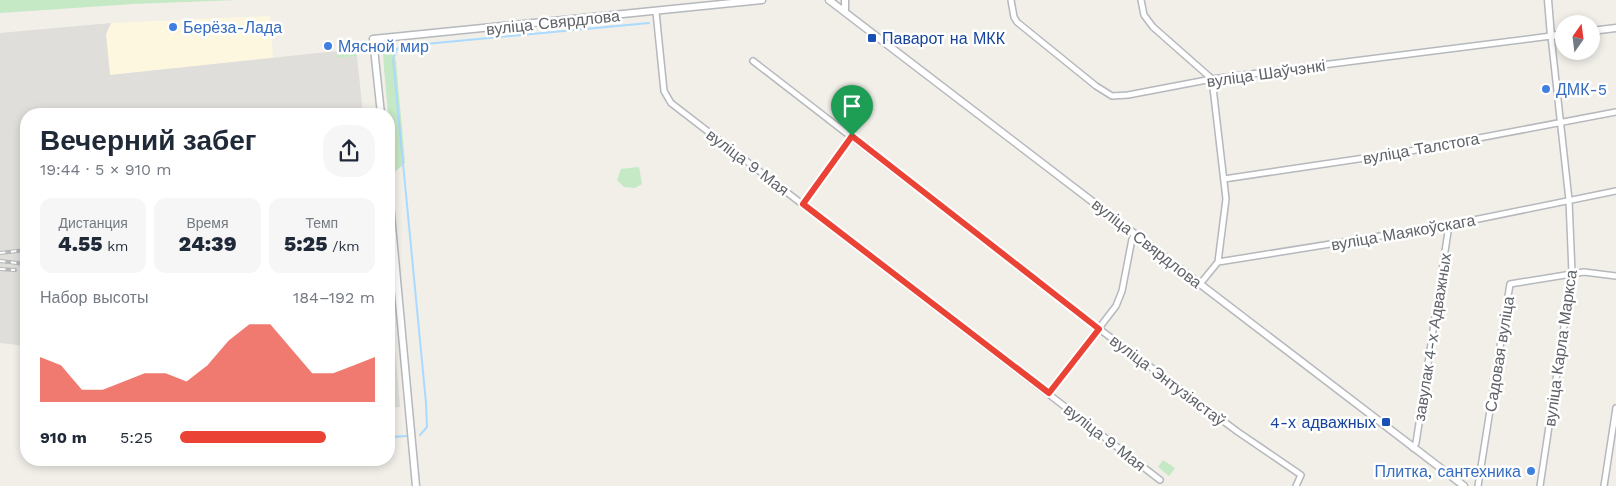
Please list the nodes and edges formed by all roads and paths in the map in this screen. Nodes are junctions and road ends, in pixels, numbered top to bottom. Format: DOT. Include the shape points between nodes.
graph roads {
  1 [pos="762,0"];
  2 [pos="829,0"];
  3 [pos="845,0"];
  4 [pos="1011,0"];
  5 [pos="1141,0"];
  6 [pos="1548,0"];
  7 [pos="656,12"];
  8 [pos="845,12"];
  9 [pos="1616,28"];
  10 [pos="1600,30"];
  11 [pos="1555,35"];
  12 [pos="1551,36"];
  13 [pos="753,61"];
  14 [pos="1212,80"];
  15 [pos="380,108"];
  16 [pos="1616,112"];
  17 [pos="1561,123"];
  18 [pos="852,136"];
  19 [pos="1224,178"];
  20 [pos="1616,191"];
  21 [pos="1569,200"];
  22 [pos="803,204"];
  23 [pos="1449,225"];
  24 [pos="1135,234"];
  25 [pos="395,258"];
  26 [pos="1218,262"];
  27 [pos="1572,273"];
  28 [pos="1616,276"];
  29 [pos="1200,284"];
  30 [pos="1099,329"];
  31 [pos="1049,393"];
  32 [pos="1616,408"];
  33 [pos="1413,448"];
  34 [pos="1160,480"];
  35 [pos="416,486"];
  36 [pos="1296,486"];
  37 [pos="1464,486"];
  38 [pos="1478,486"];
  39 [pos="1540,486"];
  40 [pos="1604,486"];
  1 -- 7 [label="street, вуліца Свярдлова"];
  2 -- 8 [label="street, вуліца Свярдлова"];
  3 -- 8 [label="street"];
  4 -- 14 [label="street, вуліца Шаўчэнкі" via="1017,22 1112,96"];
  5 -- 14 [label="street" via="1144,15 1153,27"];
  6 -- 12 [label="street, вуліца Карла Маркса"];
  7 -- 15 [label="street, вуліца Свярдлова" via="374,39"];
  7 -- 22 [label="street, вуліца 9 Мая" via="664,91 671,103"];
  8 -- 24 [label="street, вуліца Свярдлова"];
  9 -- 10 [label="street"];
  11 -- 12 [label="street, вуліца Шаўчэнкі"];
  12 -- 14 [label="street, вуліца Шаўчэнкі"];
  12 -- 17 [label="street, вуліца Карла Маркса"];
  13 -- 18 [label="street, вуліца Энтузіястаў"];
  14 -- 19 [label="street"];
  16 -- 17 [label="street, вуліца Талстога"];
  17 -- 19 [label="street, вуліца Талстога" via="1405,152"];
  17 -- 21 [label="street, вуліца Карла Маркса"];
  18 -- 22 [label="street"];
  18 -- 30 [label="street, вуліца Энтузіястаў"];
  19 -- 26 [label="street" via="1226,199"];
  20 -- 21 [label="street, вуліца Маякоўскага"];
  21 -- 23 [label="street, вуліца Маякоўскага"];
  21 -- 27 [label="street, вуліца Карла Маркса"];
  22 -- 31 [label="street, вуліца 9 Мая"];
  23 -- 26 [label="street, вуліца Маякоўскага"];
  23 -- 33 [label="street, завулак 4-х Адважных"];
  24 -- 29 [label="street, вуліца Свярдлова"];
  24 -- 30 [label="street" via="1122,291 1116,306"];
  25 -- 35 [label="street"];
  26 -- 29 [label="street"];
  27 -- 28 [label="street"];
  27 -- 38 [label="street, Садовая вуліца" via="1510,284"];
  27 -- 39 [label="street, вуліца Карла Маркса"];
  29 -- 33 [label="street, вуліца Свярдлова"];
  30 -- 31 [label="street"];
  30 -- 36 [label="street, вуліца Энтузіястаў" via="1300,475"];
  31 -- 34 [label="street, вуліца 9 Мая"];
  32 -- 40 [label="street"];
  33 -- 37 [label="street, вуліца Свярдлова"];
}
